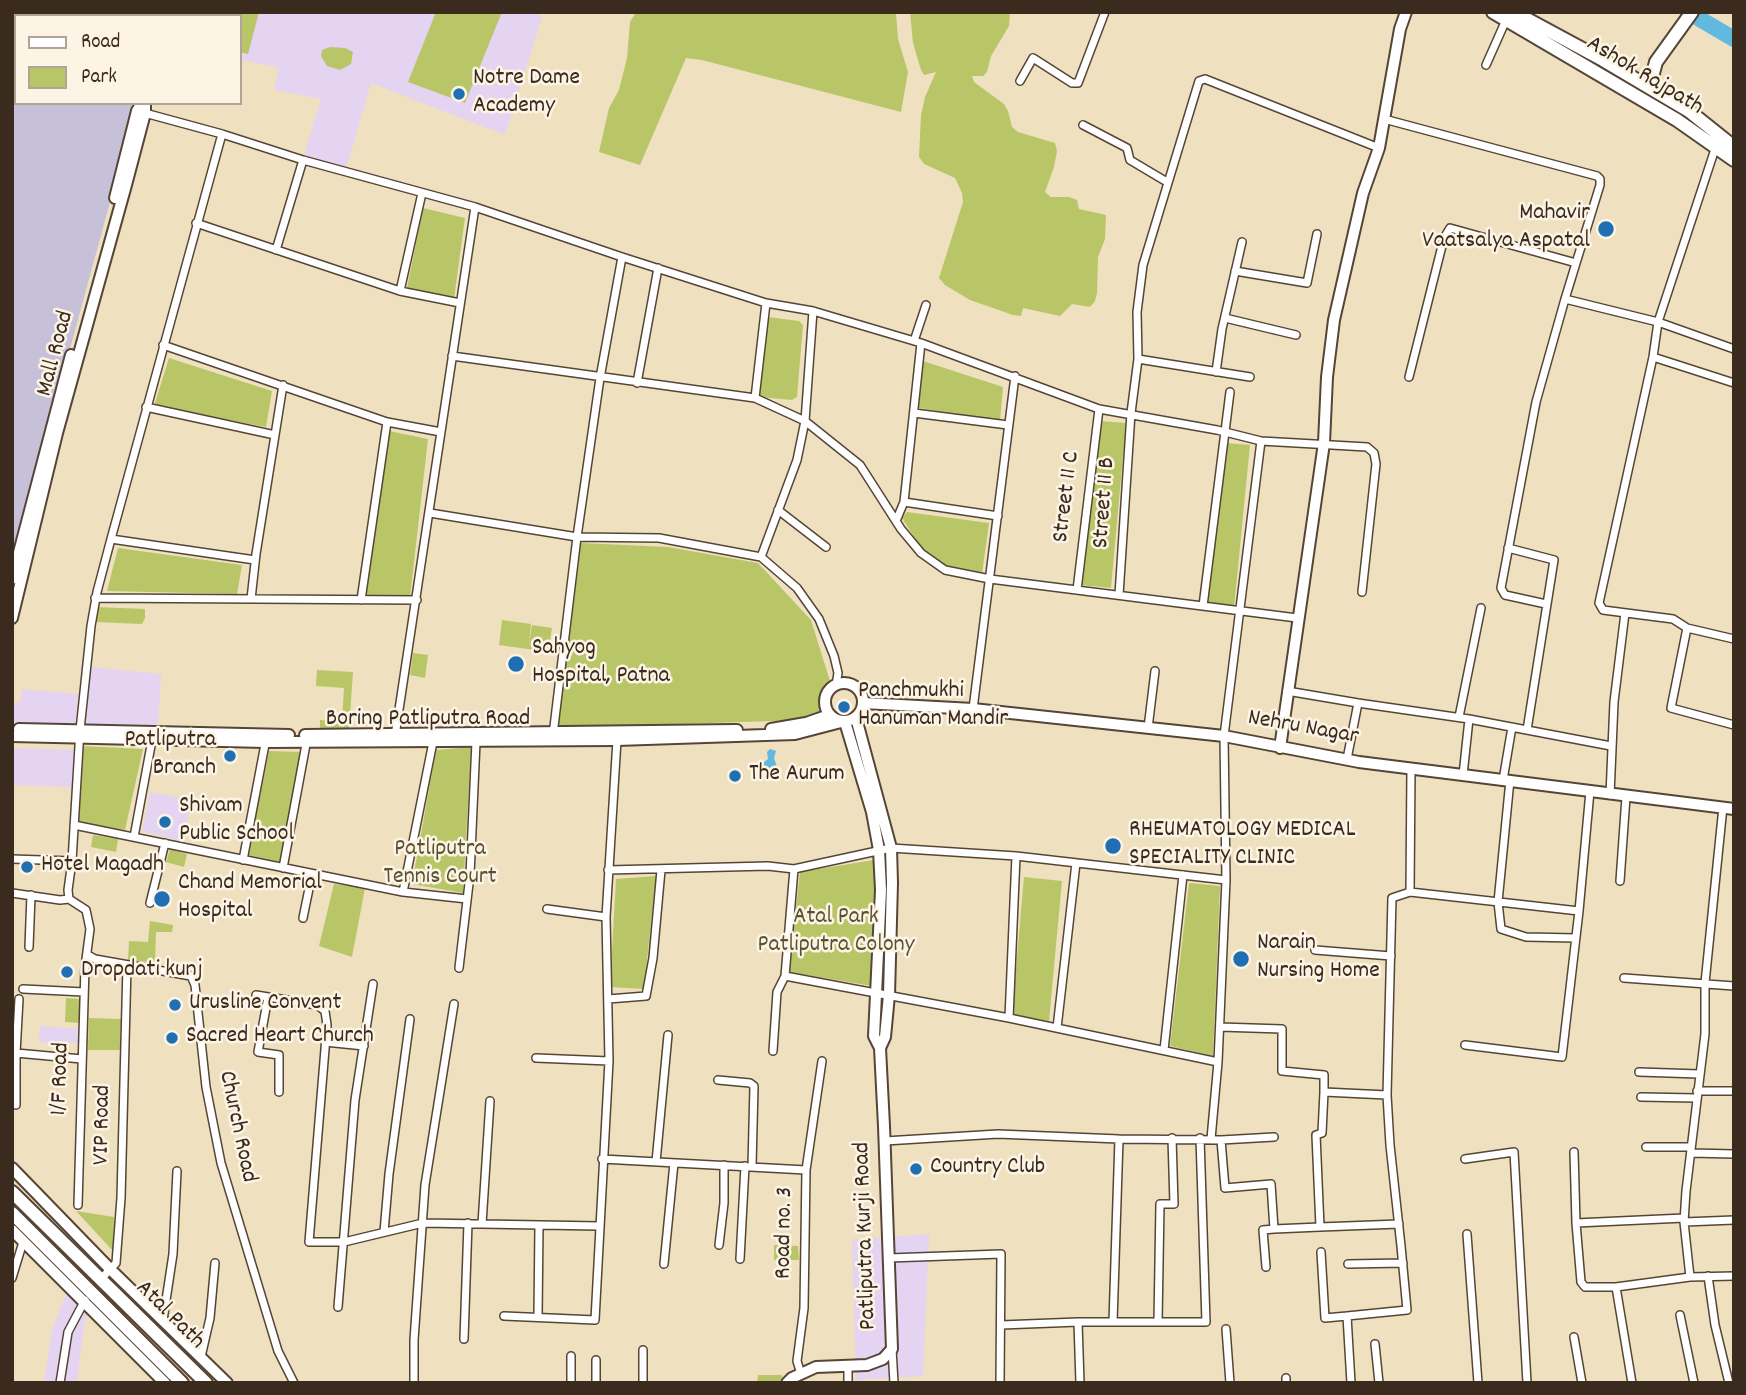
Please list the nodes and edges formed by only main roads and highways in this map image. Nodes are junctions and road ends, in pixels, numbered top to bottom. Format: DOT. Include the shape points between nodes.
graph roads {
  1 [pos="1493,12"];
  2 [pos="1692,12"];
  3 [pos="1510,16"];
  4 [pos="1656,62"];
  5 [pos="1626,73"];
  6 [pos="1655,91"];
  7 [pos="1734,147"];
  8 [pos="1734,160"];
  9 [pos="12,1192"];
  10 [pos="12,1213"];
  11 [pos="182,1383"];
  12 [pos="206,1383"];
  1 -- 3 [label="main road, Ashok Rajpath"];
  2 -- 4 [label="main road"];
  3 -- 5 [label="main road, Ashok Rajpath"];
  3 -- 8 [label="main road, Ashok Rajpath"];
  4 -- 5 [label="main road"];
  4 -- 6 [label="main road"];
  5 -- 6 [label="main road, Ashok Rajpath"];
  6 -- 7 [label="main road, Ashok Rajpath" via="1689,110"];
  9 -- 12 [label="main road, Atal Path" via="106,1274"];
  10 -- 11 [label="main road, Atal Path" via="87,1296"];
}
